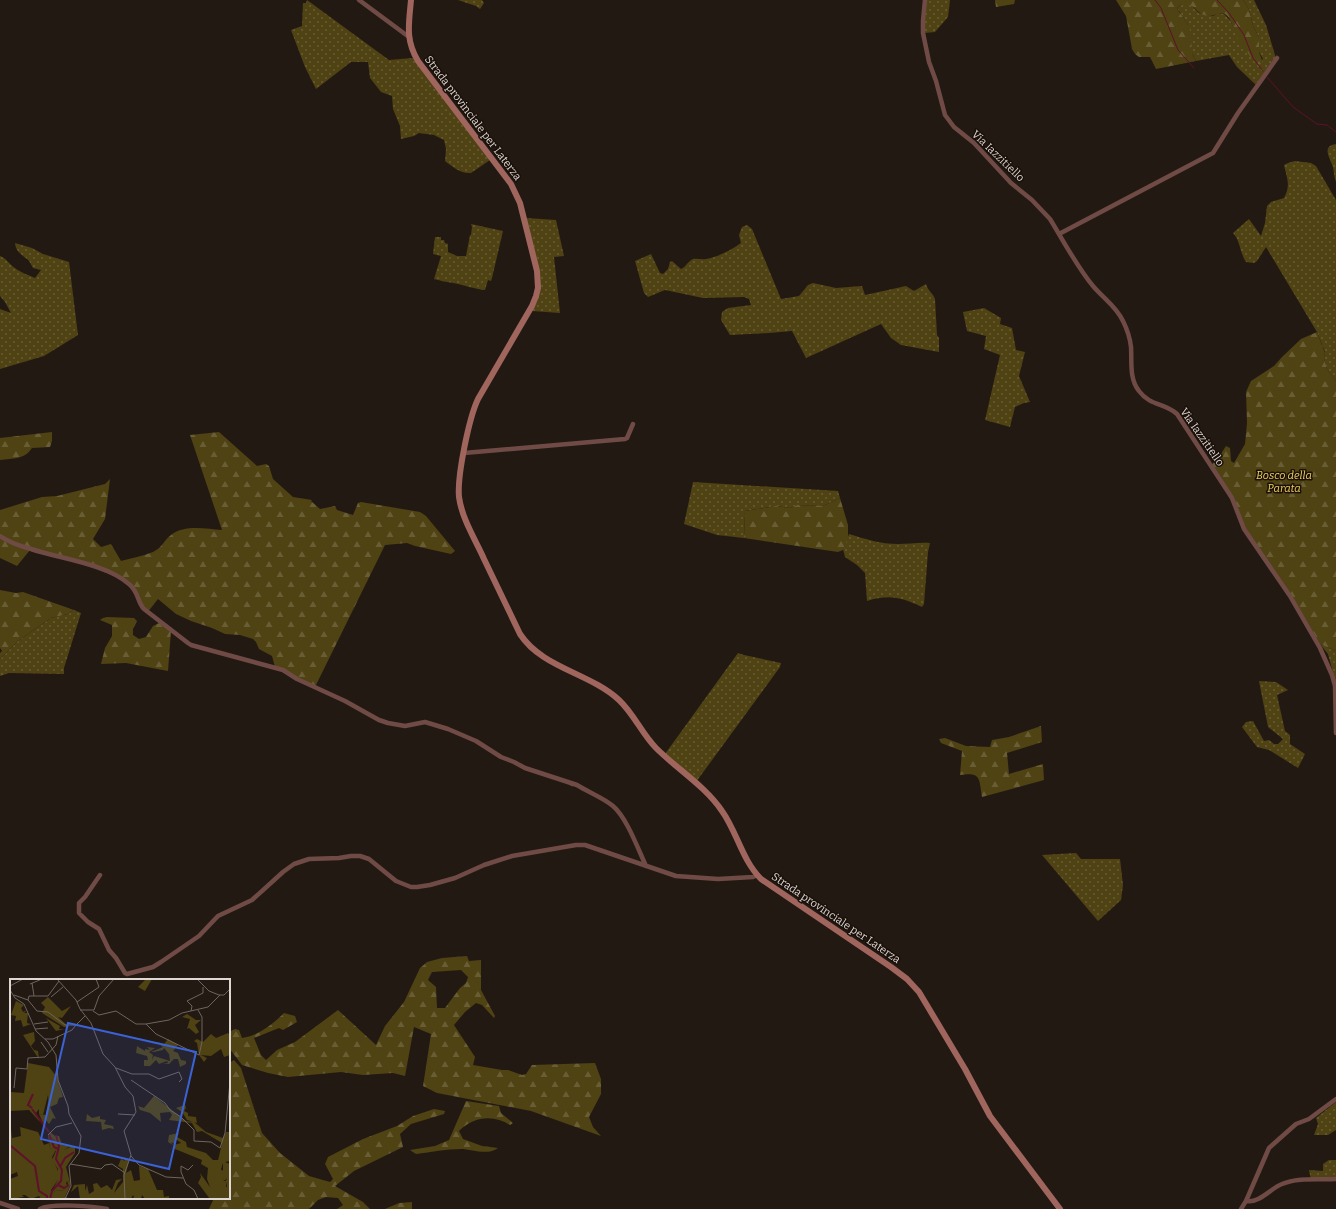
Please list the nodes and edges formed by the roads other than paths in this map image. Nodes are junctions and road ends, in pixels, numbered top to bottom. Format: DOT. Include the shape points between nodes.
graph roads {
  1 [pos="359,0"];
  2 [pos="411,0"];
  3 [pos="925,0"];
  4 [pos="409,37"];
  5 [pos="1277,58"];
  6 [pos="1059,234"];
  7 [pos="633,424"];
  8 [pos="464,453"];
  9 [pos="0,536"];
  10 [pos="1336,733"];
  11 [pos="646,866"];
  12 [pos="100,875"];
  13 [pos="758,875"];
  14 [pos="1336,1099"];
  15 [pos="1336,1179"];
  16 [pos="1246,1201"];
  17 [pos="0,1203"];
  18 [pos="18,1209"];
  19 [pos="40,1209"];
  20 [pos="107,1209"];
  21 [pos="1060,1209"];
  22 [pos="1241,1209"];
  1 -- 4 [label="street"];
  2 -- 4 [label="main road, Strada provinciale per Laterza"];
  3 -- 6 [label="street, Via Iazzitiello" via="923,33 945,115 1010,183 1043,211"];
  4 -- 8 [label="main road, Strada provinciale per Laterza" via="418,61 513,188 520,203 537,271 536,296 476,404"];
  5 -- 6 [label="street" via="1213,153"];
  6 -- 10 [label="street, Via Iazzitiello" via="1087,278 1100,295 1116,308 1123,320 1130,338 1132,374 1137,390 1149,401 1172,409 1177,414 1232,498 1244,529 1290,596 1320,648 1332,674"];
  7 -- 8 [label="street" via="625,439"];
  8 -- 13 [label="main road, Strada provinciale per Laterza" via="459,486 463,513 525,642 544,657 604,688 620,701 654,746 720,808 746,859"];
  9 -- 11 [label="street" via="25,548 97,568 120,578 135,590 144,609 188,643 283,670 384,722 401,726 425,722 448,729 476,741 501,758 572,784 606,801 624,820"];
  11 -- 12 [label="street" via="590,846 576,845 512,856 455,878 412,887 396,881 365,857 309,859 287,868 252,900 218,916 199,936 161,962 153,967 127,974 109,950 99,929 79,913 78,903"];
  11 -- 13 [label="street" via="687,878"];
  13 -- 21 [label="main road, Strada provinciale per Laterza" via="911,982 965,1069 990,1116"];
  14 -- 16 [label="street" via="1309,1119 1296,1124 1269,1148"];
  15 -- 16 [label="street" via="1291,1181 1281,1184 1259,1198"];
  16 -- 22 [label="street"];
  17 -- 18 [label="street"];
  19 -- 20 [label="street" via="46,1206"];
}
